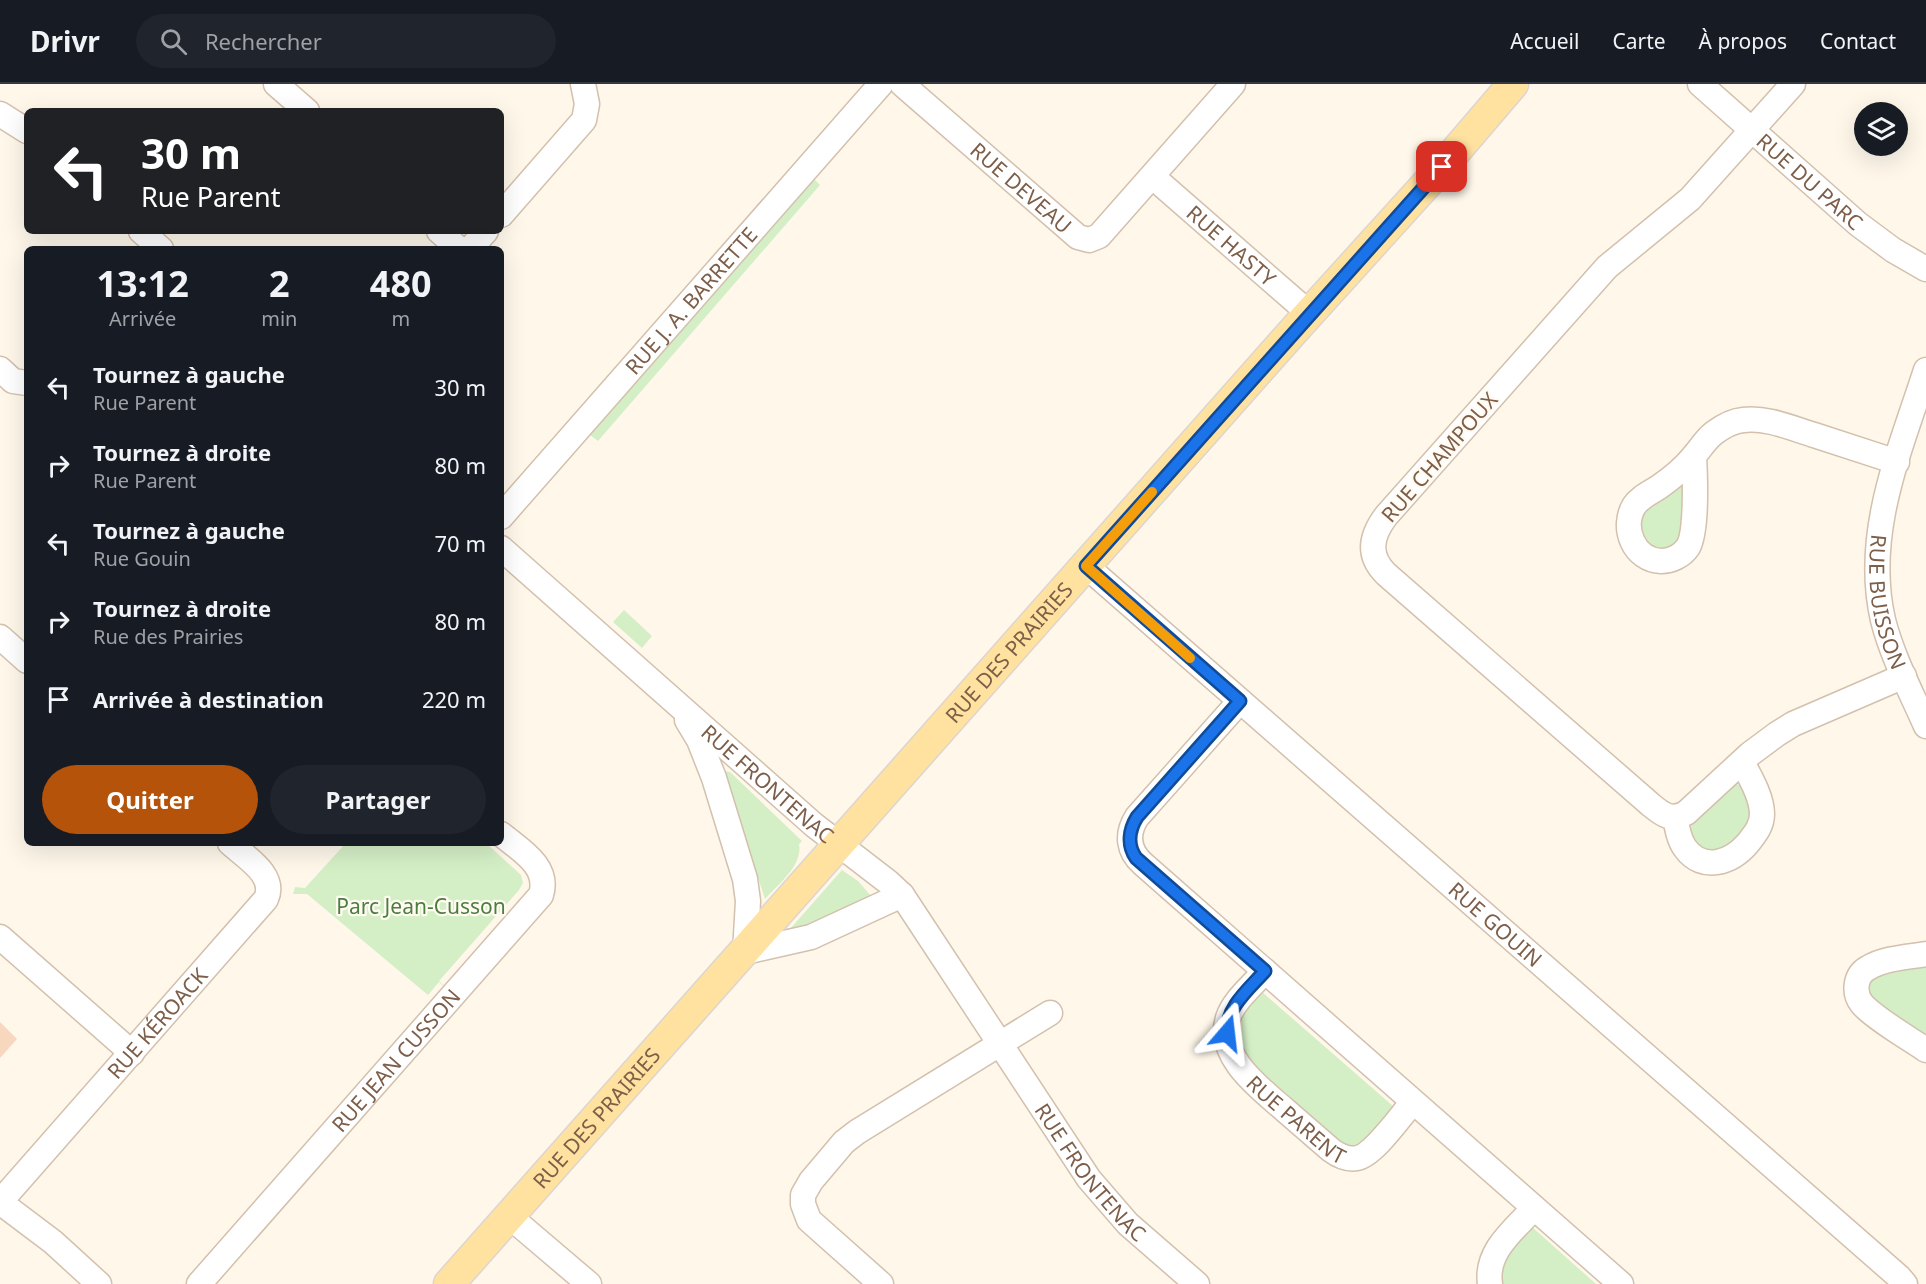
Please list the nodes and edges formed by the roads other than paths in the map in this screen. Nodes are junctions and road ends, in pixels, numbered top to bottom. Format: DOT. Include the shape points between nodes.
graph roads {
  1 [pos="276,84"];
  2 [pos="583,84"];
  3 [pos="881,84"];
  4 [pos="902,84"];
  5 [pos="1233,84"];
  6 [pos="1513,84"];
  7 [pos="1700,84"];
  8 [pos="1793,84"];
  9 [pos="303,108"];
  10 [pos="0,114"];
  11 [pos="24,129"];
  12 [pos="1752,130"];
  13 [pos="1153,177"];
  14 [pos="504,212"];
  15 [pos="442,234"];
  16 [pos="483,234"];
  17 [pos="456,246"];
  18 [pos="473,246"];
  19 [pos="1926,269"];
  20 [pos="1310,314"];
  21 [pos="0,369"];
  22 [pos="1926,370"];
  23 [pos="24,383"];
  24 [pos="1694,456"];
  25 [pos="1897,462"];
  26 [pos="504,514"];
  27 [pos="504,551"];
  28 [pos="1086,566"];
  29 [pos="0,637"];
  30 [pos="24,658"];
  31 [pos="1904,676"];
  32 [pos="1240,701"];
  33 [pos="675,703"];
  34 [pos="1926,726"];
  35 [pos="1742,762"];
  36 [pos="1675,817"];
  37 [pos="504,837"];
  38 [pos="839,845"];
  39 [pos="233,846"];
  40 [pos="902,895"];
  41 [pos="0,937"];
  42 [pos="745,952"];
  43 [pos="1926,954"];
  44 [pos="1265,971"];
  45 [pos="1050,1013"];
  46 [pos="1000,1045"];
  47 [pos="1926,1050"];
  48 [pos="132,1053"];
  49 [pos="1413,1102"];
  50 [pos="0,1202"];
  51 [pos="1534,1208"];
  52 [pos="509,1216"];
  53 [pos="99,1284"];
  54 [pos="199,1284"];
  55 [pos="449,1284"];
  56 [pos="589,1284"];
  57 [pos="881,1284"];
  58 [pos="1197,1284"];
  59 [pos="1490,1284"];
  60 [pos="1621,1284"];
  61 [pos="1905,1284"];
  1 -- 9 [label="street"];
  2 -- 14 [label="street" via="587,104 584,120"];
  3 -- 26 [label="street, RUE J. A. BARRETTE"];
  4 -- 13 [label="street, RUE DEVEAU" via="1083,239 1099,236"];
  5 -- 13 [label="street, RUE DEVEAU"];
  6 -- 20 [label="main road, RUE DES PRAIRIES"];
  7 -- 12 [label="street, RUE DU PARC"];
  8 -- 12 [label="street"];
  10 -- 11 [label="street"];
  12 -- 19 [label="street, RUE DU PARC" via="1875,238"];
  12 -- 36 [label="street, RUE CHAMPOUX" via="1690,199 1607,267 1386,516 1372,545 1376,561 1386,574 1651,805 1664,815"];
  13 -- 20 [label="street, RUE HASTY"];
  15 -- 17 [label="street"];
  16 -- 18 [label="street"];
  20 -- 28 [label="main road, RUE DES PRAIRIES"];
  21 -- 23 [label="street" via="13,381"];
  22 -- 25 [label="street, RUE BUISSON"];
  24 -- 25 [label="street" via="1702,443 1721,428 1754,420"];
  25 -- 31 [label="street, RUE BUISSON" via="1884,501 1877,576 1884,621"];
  27 -- 33 [label="street, RUE FRONTENAC"];
  28 -- 32 [label="street, RUE GOUIN"];
  28 -- 38 [label="main road, RUE DES PRAIRIES"];
  29 -- 30 [label="street"];
  31 -- 34 [label="street, RUE BUISSON"];
  31 -- 35 [label="street" via="1792,724"];
  32 -- 44 [label="street" via="1137,817 1130,847 1136,858"];
  32 -- 61 [label="street, RUE GOUIN"];
  33 -- 38 [label="street, RUE FRONTENAC"];
  33 -- 42 [label="street" via="706,757 745,879"];
  35 -- 36 [label="street" via="1686,813"];
  35 -- 36 [label="street" via="1762,813 1756,832 1735,856 1714,863 1693,856 1681,842"];
  37 -- 54 [label="street, RUE JEAN CUSSON" via="540,870 544,883 541,895"];
  38 -- 40 [label="street, RUE FRONTENAC"];
  38 -- 42 [label="main road, RUE DES PRAIRIES"];
  39 -- 48 [label="street, RUE KÉROACK" via="265,876 269,887 266,899"];
  40 -- 42 [label="street" via="811,938"];
  40 -- 46 [label="street, RUE FRONTENAC"];
  41 -- 48 [label="street"];
  42 -- 52 [label="main road, RUE DES PRAIRIES"];
  43 -- 47 [label="street" via="1874,964 1865,969 1856,986 1861,1003"];
  44 -- 49 [label="street"];
  44 -- 49 [label="street, RUE PARENT" via="1234,1007 1227,1026 1233,1056 1261,1089 1331,1150 1350,1159 1371,1150"];
  45 -- 46 [label="street"];
  46 -- 57 [label="street" via="857,1132 806,1188 803,1204 808,1220"];
  46 -- 58 [label="street, RUE FRONTENAC" via="1100,1193 1128,1224"];
  48 -- 50 [label="street, RUE KÉROACK"];
  49 -- 51 [label="street"];
  50 -- 53 [label="street" via="53,1242"];
  51 -- 59 [label="street" via="1494,1255"];
  51 -- 60 [label="street"];
  52 -- 55 [label="main road, RUE DES PRAIRIES"];
  52 -- 56 [label="street"];
}
